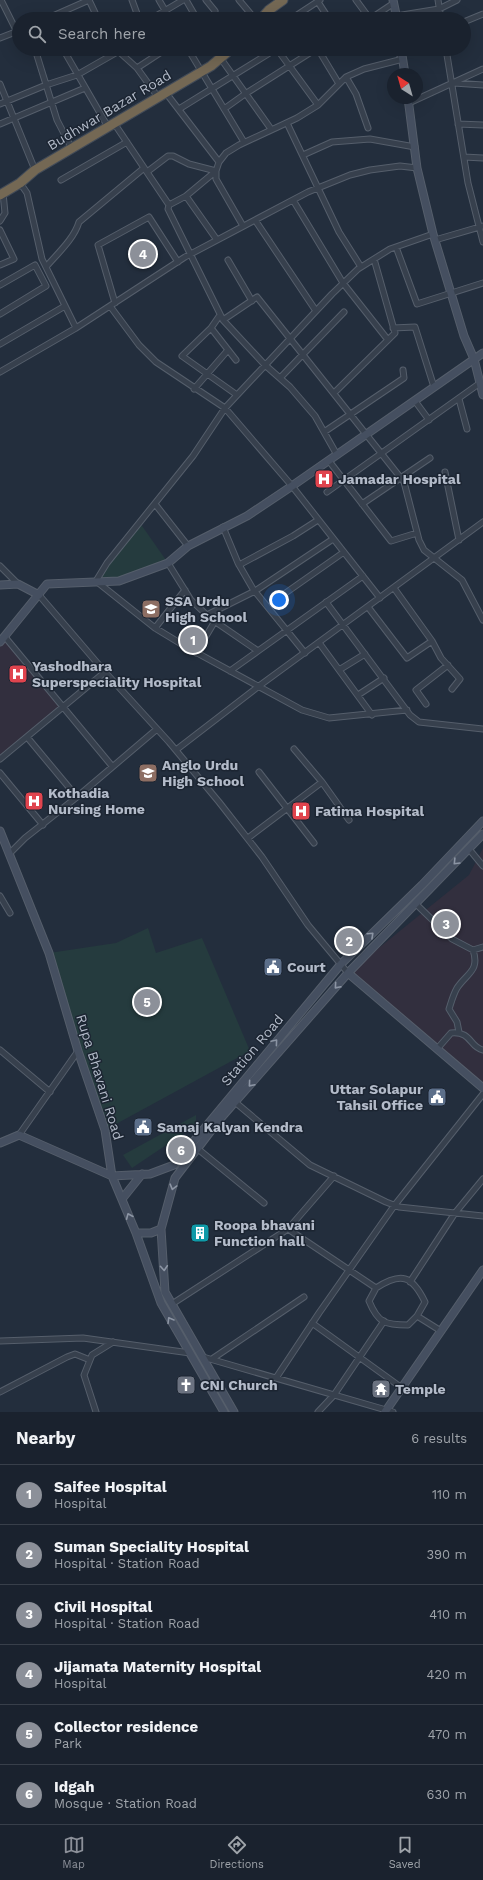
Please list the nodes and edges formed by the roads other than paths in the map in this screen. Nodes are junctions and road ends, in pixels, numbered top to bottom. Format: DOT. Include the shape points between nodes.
graph roads {
  1 [pos="1,0"];
  2 [pos="73,0"];
  3 [pos="89,0"];
  4 [pos="132,0"];
  5 [pos="159,0"];
  6 [pos="183,0"];
  7 [pos="186,0"];
  8 [pos="206,0"];
  9 [pos="239,0"];
  10 [pos="283,0"];
  11 [pos="356,0"];
  12 [pos="438,0"];
  13 [pos="457,0"];
  14 [pos="319,1"];
  15 [pos="394,2"];
  16 [pos="76,6"];
  17 [pos="439,9"];
  18 [pos="215,11"];
  19 [pos="63,12"];
  20 [pos="95,12"];
  21 [pos="136,12"];
  22 [pos="166,12"];
  23 [pos="193,12"];
  24 [pos="249,12"];
  25 [pos="267,12"];
  26 [pos="303,12"];
  27 [pos="325,12"];
  28 [pos="364,12"];
  29 [pos="378,12"];
  30 [pos="396,12"];
  31 [pos="423,12"];
  32 [pos="440,12"];
  33 [pos="483,14"];
  34 [pos="471,19"];
  35 [pos="12,20"];
  36 [pos="12,33"];
  37 [pos="0,38"];
  38 [pos="37,56"];
  39 [pos="67,56"];
  40 [pos="108,56"];
  41 [pos="125,56"];
  42 [pos="151,56"];
  43 [pos="192,56"];
  44 [pos="222,56"];
  45 [pos="265,56"];
  46 [pos="282,56"];
  47 [pos="305,56"];
  48 [pos="321,56"];
  49 [pos="401,56"];
  50 [pos="403,56"];
  51 [pos="447,56"];
  52 [pos="220,58"];
  53 [pos="403,59"];
  54 [pos="289,66"];
  55 [pos="138,68"];
  56 [pos="404,68"];
  57 [pos="483,69"];
  58 [pos="201,72"];
  59 [pos="77,75"];
  60 [pos="232,76"];
  61 [pos="346,77"];
  62 [pos="452,83"];
  63 [pos="0,84"];
  64 [pos="339,84"];
  65 [pos="483,84"];
  66 [pos="46,85"];
  67 [pos="85,88"];
  68 [pos="212,89"];
  69 [pos="245,94"];
  70 [pos="162,95"];
  71 [pos="423,95"];
  72 [pos="7,101"];
  73 [pos="52,102"];
  74 [pos="0,104"];
  75 [pos="409,104"];
  76 [pos="318,105"];
  77 [pos="224,109"];
  78 [pos="179,110"];
  79 [pos="15,118"];
  80 [pos="286,123"];
  81 [pos="0,124"];
  82 [pos="458,124"];
  83 [pos="111,125"];
  84 [pos="483,125"];
  85 [pos="368,128"];
  86 [pos="271,129"];
  87 [pos="127,142"];
  88 [pos="244,142"];
  89 [pos="415,147"];
  90 [pos="72,149"];
  91 [pos="303,156"];
  92 [pos="464,157"];
  93 [pos="483,158"];
  94 [pos="219,162"];
  95 [pos="417,168"];
  96 [pos="35,170"];
  97 [pos="146,170"];
  98 [pos="216,171"];
  99 [pos="60,180"];
  100 [pos="20,183"];
  101 [pos="319,188"];
  102 [pos="2,194"];
  103 [pos="186,196"];
  104 [pos="293,200"];
  105 [pos="169,205"];
  106 [pos="254,220"];
  107 [pos="0,221"];
  108 [pos="243,226"];
  109 [pos="481,227"];
  110 [pos="0,230"];
  111 [pos="434,237"];
  112 [pos="218,240"];
  113 [pos="483,242"];
  114 [pos="396,247"];
  115 [pos="190,255"];
  116 [pos="374,259"];
  117 [pos="228,260"];
  118 [pos="178,262"];
  119 [pos="0,265"];
  120 [pos="46,267"];
  121 [pos="361,267"];
  122 [pos="343,283"];
  123 [pos="483,283"];
  124 [pos="0,285"];
  125 [pos="451,293"];
  126 [pos="252,301"];
  127 [pos="112,304"];
  128 [pos="65,306"];
  129 [pos="316,311"];
  130 [pos="344,312"];
  131 [pos="0,314"];
  132 [pos="221,318"];
  133 [pos="76,328"];
  134 [pos="211,328"];
  135 [pos="393,328"];
  136 [pos="291,338"];
  137 [pos="388,340"];
  138 [pos="0,344"];
  139 [pos="228,350"];
  140 [pos="483,353"];
  141 [pos="303,354"];
  142 [pos="474,359"];
  143 [pos="236,360"];
  144 [pos="265,365"];
  145 [pos="403,370"];
  146 [pos="0,372"];
  147 [pos="207,374"];
  148 [pos="280,378"];
  149 [pos="480,383"];
  150 [pos="434,387"];
  151 [pos="194,388"];
  152 [pos="334,393"];
  153 [pos="237,395"];
  154 [pos="483,395"];
  155 [pos="459,398"];
  156 [pos="415,400"];
  157 [pos="226,408"];
  158 [pos="351,414"];
  159 [pos="429,420"];
  160 [pos="467,428"];
  161 [pos="324,432"];
  162 [pos="367,434"];
  163 [pos="382,454"];
  164 [pos="337,455"];
  165 [pos="430,458"];
  166 [pos="329,461"];
  167 [pos="445,472"];
  168 [pos="400,478"];
  169 [pos="344,480"];
  170 [pos="292,486"];
  171 [pos="327,492"];
  172 [pos="155,504"];
  173 [pos="362,504"];
  174 [pos="318,520"];
  175 [pos="483,522"];
  176 [pos="223,526"];
  177 [pos="417,533"];
  178 [pos="334,539"];
  179 [pos="459,540"];
  180 [pos="188,546"];
  181 [pos="344,552"];
  182 [pos="435,558"];
  183 [pos="168,563"];
  184 [pos="239,565"];
  185 [pos="0,566"];
  186 [pos="363,576"];
  187 [pos="96,581"];
  188 [pos="18,584"];
  189 [pos="0,585"];
  190 [pos="394,588"];
  191 [pos="185,590"];
  192 [pos="255,591"];
  193 [pos="39,595"];
  194 [pos="380,598"];
  195 [pos="277,599"];
  196 [pos="326,602"];
  197 [pos="368,607"];
  198 [pos="207,615"];
  199 [pos="483,620"];
  200 [pos="216,621"];
  201 [pos="344,625"];
  202 [pos="155,628"];
  203 [pos="287,630"];
  204 [pos="2,639"];
  205 [pos="432,641"];
  206 [pos="320,644"];
  207 [pos="258,651"];
  208 [pos="196,653"];
  209 [pos="305,653"];
  210 [pos="365,654"];
  211 [pos="448,665"];
  212 [pos="339,670"];
  213 [pos="230,671"];
  214 [pos="105,672"];
  215 [pos="384,678"];
  216 [pos="259,686"];
  217 [pos="452,689"];
  218 [pos="358,695"];
  219 [pos="426,704"];
  220 [pos="63,707"];
  221 [pos="407,710"];
  222 [pos="372,715"];
  223 [pos="157,729"];
  224 [pos="483,729"];
  225 [pos="27,737"];
  226 [pos="294,749"];
  227 [pos="176,750"];
  228 [pos="0,759"];
  229 [pos="112,766"];
  230 [pos="258,772"];
  231 [pos="0,773"];
  232 [pos="322,782"];
  233 [pos="77,796"];
  234 [pos="287,809"];
  235 [pos="349,820"];
  236 [pos="483,821"];
  237 [pos="43,825"];
  238 [pos="1,834"];
  239 [pos="483,834"];
  240 [pos="248,838"];
  241 [pos="314,844"];
  242 [pos="469,849"];
  243 [pos="9,854"];
  244 [pos="483,866"];
  245 [pos="0,896"];
  246 [pos="416,904"];
  247 [pos="10,913"];
  248 [pos="483,947"];
  249 [pos="474,950"];
  250 [pos="341,964"];
  251 [pos="348,973"];
  252 [pos="459,1032"];
  253 [pos="437,1049"];
  254 [pos="0,1050"];
  255 [pos="483,1050"];
  256 [pos="78,1051"];
  257 [pos="483,1088"];
  258 [pos="50,1092"];
  259 [pos="483,1094"];
  260 [pos="235,1102"];
  261 [pos="19,1135"];
  262 [pos="0,1143"];
  263 [pos="198,1148"];
  264 [pos="142,1174"];
  265 [pos="112,1176"];
  266 [pos="334,1176"];
  267 [pos="483,1179"];
  268 [pos="122,1199"];
  269 [pos="264,1203"];
  270 [pos="394,1206"];
  271 [pos="455,1213"];
  272 [pos="483,1216"];
  273 [pos="161,1229"];
  274 [pos="288,1229"];
  275 [pos="136,1233"];
  276 [pos="483,1270"];
  277 [pos="348,1271"];
  278 [pos="410,1282"];
  279 [pos="376,1288"];
  280 [pos="304,1297"];
  281 [pos="172,1304"];
  282 [pos="417,1316"];
  283 [pos="384,1321"];
  284 [pos="312,1323"];
  285 [pos="441,1331"];
  286 [pos="0,1341"];
  287 [pos="113,1342"];
  288 [pos="190,1353"];
  289 [pos="203,1357"];
  290 [pos="360,1357"];
  291 [pos="90,1360"];
  292 [pos="212,1360"];
  293 [pos="276,1378"];
  294 [pos="402,1388"];
  295 [pos="0,1392"];
  296 [pos="334,1395"];
  297 [pos="388,1411"];
  298 [pos="96,1412"];
  299 [pos="224,1412"];
  300 [pos="234,1412"];
  301 [pos="318,1412"];
  1 -- 35 [label="street"];
  2 -- 16 [label="street"];
  3 -- 16 [label="street"];
  3 -- 20 [label="street"];
  4 -- 21 [label="street"];
  5 -- 22 [label="street"];
  6 -- 22 [label="street"];
  7 -- 23 [label="street"];
  8 -- 18 [label="street"];
  9 -- 24 [label="street"];
  10 -- 25 [label="highway"];
  11 -- 28 [label="street"];
  12 -- 17 [label="street"];
  13 -- 17 [label="street"];
  14 -- 26 [label="street"];
  14 -- 27 [label="street"];
  15 -- 29 [label="street"];
  15 -- 30 [label="main road"];
  16 -- 19 [label="street"];
  17 -- 31 [label="street"];
  17 -- 32 [label="street"];
  33 -- 34 [label="street"];
  36 -- 37 [label="street"];
  38 -- 66 [label="street"];
  39 -- 59 [label="street"];
  40 -- 59 [label="street"];
  41 -- 55 [label="street"];
  42 -- 55 [label="street"];
  43 -- 58 [label="street"];
  44 -- 52 [label="highway, Budhwar Bazar Road"];
  45 -- 60 [label="street"];
  46 -- 54 [label="street"];
  47 -- 54 [label="street"];
  48 -- 64 [label="street"];
  49 -- 53 [label="street"];
  50 -- 53 [label="main road"];
  51 -- 62 [label="street"];
  52 -- 58 [label="highway, Budhwar Bazar Road"];
  52 -- 60 [label="street"];
  53 -- 56 [label="main road"];
  53 -- 61 [label="street" via="364,69"];
  54 -- 69 [label="street"];
  54 -- 76 [label="street"];
  55 -- 70 [label="street"];
  57 -- 62 [label="street"];
  58 -- 68 [label="street"];
  58 -- 70 [label="highway, Budhwar Bazar Road"];
  59 -- 66 [label="street"];
  59 -- 67 [label="street"];
  60 -- 68 [label="street"];
  60 -- 69 [label="street"];
  61 -- 64 [label="street"];
  61 -- 85 [label="street" via="356,94"];
  62 -- 65 [label="street"];
  62 -- 71 [label="street"];
  62 -- 82 [label="street"];
  63 -- 72 [label="street"];
  64 -- 76 [label="street"];
  66 -- 72 [label="street"];
  66 -- 73 [label="street"];
  67 -- 73 [label="street"];
  67 -- 83 [label="street"];
  68 -- 77 [label="street"];
  68 -- 78 [label="street"];
  69 -- 77 [label="street"];
  69 -- 86 [label="street"];
  70 -- 78 [label="street"];
  70 -- 83 [label="highway, Budhwar Bazar Road"];
  72 -- 74 [label="street"];
  72 -- 79 [label="street"];
  73 -- 79 [label="street"];
  73 -- 90 [label="street" via="57,120"];
  75 -- 89 [label="main road"];
  76 -- 80 [label="street"];
  77 -- 88 [label="street"];
  78 -- 94 [label="street"];
  79 -- 81 [label="street"];
  79 -- 96 [label="street"];
  80 -- 86 [label="street"];
  80 -- 91 [label="street"];
  82 -- 84 [label="street"];
  82 -- 92 [label="street"];
  83 -- 87 [label="street"];
  83 -- 90 [label="highway, Budhwar Bazar Road"];
  86 -- 88 [label="street"];
  87 -- 97 [label="street"];
  87 -- 99 [label="street"];
  88 -- 94 [label="street" via="226,153"];
  89 -- 91 [label="street" via="370,139 332,142"];
  89 -- 95 [label="main road"];
  90 -- 96 [label="highway, Budhwar Bazar Road"];
  91 -- 101 [label="street"];
  92 -- 93 [label="street"];
  92 -- 109 [label="street"];
  94 -- 98 [label="street"];
  95 -- 101 [label="street" via="400,166 370,170"];
  95 -- 111 [label="main road"];
  96 -- 100 [label="highway, Budhwar Bazar Road"];
  97 -- 98 [label="street" via="168,156 173,156 189,164"];
  97 -- 105 [label="street"];
  97 -- 120 [label="street" via="79,222 78,228"];
  98 -- 103 [label="street"];
  98 -- 108 [label="street" via="216,179"];
  100 -- 102 [label="highway, Budhwar Bazar Road"];
  100 -- 120 [label="street" via="27,193"];
  101 -- 104 [label="street"];
  101 -- 121 [label="street" via="339,232"];
  102 -- 107 [label="street" via="5,213"];
  103 -- 105 [label="street"];
  103 -- 112 [label="street"];
  104 -- 106 [label="street"];
  104 -- 122 [label="street"];
  105 -- 115 [label="street" via="168,209"];
  106 -- 108 [label="street"];
  106 -- 129 [label="street"];
  108 -- 112 [label="street"];
  109 -- 111 [label="street"];
  109 -- 113 [label="street"];
  110 -- 119 [label="street" via="14,259"];
  111 -- 114 [label="street"];
  111 -- 125 [label="main road"];
  112 -- 115 [label="street"];
  114 -- 116 [label="street"];
  114 -- 125 [label="street" via="417,304"];
  115 -- 118 [label="street"];
  115 -- 132 [label="street"];
  116 -- 121 [label="street"];
  116 -- 135 [label="street"];
  117 -- 126 [label="street"];
  118 -- 127 [label="street"];
  118 -- 127 [label="street" via="149,217 98,245"];
  120 -- 128 [label="street"];
  121 -- 122 [label="street"];
  122 -- 129 [label="street"];
  122 -- 137 [label="street"];
  123 -- 125 [label="street"];
  124 -- 131 [label="street" via="35,265 46,286"];
  125 -- 142 [label="main road"];
  126 -- 132 [label="street"];
  126 -- 136 [label="street" via="257,297"];
  127 -- 133 [label="street"];
  127 -- 151 [label="street" via="139,345 156,362"];
  128 -- 133 [label="street"];
  128 -- 138 [label="street"];
  129 -- 136 [label="street"];
  130 -- 141 [label="street"];
  132 -- 134 [label="street"];
  132 -- 144 [label="street"];
  133 -- 146 [label="street"];
  134 -- 139 [label="street"];
  134 -- 147 [label="street" via="182,356"];
  135 -- 137 [label="street" via="394,333"];
  135 -- 150 [label="street" via="415,327"];
  136 -- 141 [label="street"];
  136 -- 144 [label="street"];
  137 -- 152 [label="street"];
  139 -- 143 [label="street"];
  139 -- 147 [label="street"];
  140 -- 142 [label="main road"];
  141 -- 148 [label="street"];
  141 -- 152 [label="street"];
  142 -- 149 [label="main road"];
  142 -- 150 [label="main road"];
  144 -- 148 [label="street"];
  144 -- 153 [label="street"];
  145 -- 158 [label="street" via="404,378"];
  147 -- 151 [label="street"];
  147 -- 153 [label="street"];
  148 -- 161 [label="street" via="315,416"];
  149 -- 154 [label="main road"];
  149 -- 155 [label="street"];
  150 -- 156 [label="main road"];
  151 -- 157 [label="street"];
  152 -- 158 [label="street"];
  153 -- 157 [label="street"];
  155 -- 159 [label="street"];
  155 -- 160 [label="street"];
  156 -- 159 [label="street"];
  156 -- 162 [label="main road"];
  157 -- 170 [label="street"];
  157 -- 172 [label="street" via="193,456"];
  158 -- 161 [label="street"];
  158 -- 162 [label="street"];
  159 -- 163 [label="street"];
  161 -- 164 [label="street"];
  162 -- 163 [label="street"];
  162 -- 164 [label="main road"];
  163 -- 168 [label="street"];
  163 -- 169 [label="street"];
  164 -- 166 [label="main road"];
  165 -- 168 [label="street"];
  166 -- 169 [label="street"];
  166 -- 170 [label="main road"];
  167 -- 179 [label="street"];
  168 -- 173 [label="street"];
  168 -- 177 [label="street" via="404,482"];
  169 -- 171 [label="street"];
  169 -- 173 [label="street"];
  170 -- 174 [label="street"];
  170 -- 176 [label="main road" via="247,516"];
  172 -- 180 [label="street"];
  172 -- 187 [label="street" via="107,563"];
  173 -- 177 [label="street" via="391,541"];
  174 -- 178 [label="street"];
  174 -- 184 [label="street"];
  175 -- 179 [label="street"];
  176 -- 180 [label="main road"];
  176 -- 184 [label="street"];
  177 -- 182 [label="street" via="424,550"];
  178 -- 181 [label="street"];
  178 -- 192 [label="street"];
  179 -- 182 [label="street"];
  180 -- 183 [label="main road"];
  181 -- 186 [label="street"];
  181 -- 195 [label="street"];
  182 -- 190 [label="street"];
  182 -- 199 [label="street" via="462,580"];
  183 -- 187 [label="main road" via="119,581"];
  183 -- 191 [label="street"];
  184 -- 192 [label="street"];
  185 -- 188 [label="street"];
  186 -- 194 [label="street"];
  186 -- 196 [label="street"];
  187 -- 193 [label="main road" via="47,584"];
  187 -- 202 [label="street"];
  188 -- 189 [label="main road"];
  188 -- 193 [label="main road"];
  190 -- 194 [label="street"];
  190 -- 205 [label="street"];
  191 -- 198 [label="street" via="191,600"];
  191 -- 202 [label="street"];
  192 -- 198 [label="street"];
  192 -- 203 [label="street"];
  193 -- 204 [label="main road"];
  193 -- 214 [label="street"];
  194 -- 197 [label="street"];
  196 -- 201 [label="street"];
  196 -- 203 [label="street"];
  197 -- 201 [label="street"];
  197 -- 205 [label="street" via="407,658"];
  198 -- 200 [label="street"];
  200 -- 207 [label="street"];
  200 -- 208 [label="street"];
  201 -- 206 [label="street"];
  201 -- 210 [label="street"];
  202 -- 208 [label="street"];
  203 -- 207 [label="street"];
  203 -- 209 [label="street"];
  204 -- 220 [label="street"];
  205 -- 211 [label="street"];
  206 -- 209 [label="street"];
  206 -- 212 [label="street"];
  207 -- 213 [label="street"];
  208 -- 213 [label="street"];
  209 -- 216 [label="street"];
  210 -- 212 [label="street"];
  210 -- 215 [label="street"];
  211 -- 217 [label="street" via="460,679"];
  211 -- 219 [label="street" via="416,690"];
  212 -- 218 [label="street"];
  213 -- 216 [label="street"];
  214 -- 220 [label="street"];
  214 -- 223 [label="street"];
  215 -- 218 [label="street"];
  215 -- 221 [label="street"];
  216 -- 222 [label="street" via="302,710 329,718"];
  216 -- 227 [label="street"];
  218 -- 222 [label="street"];
  220 -- 225 [label="street"];
  220 -- 229 [label="street"];
  221 -- 222 [label="street"];
  221 -- 224 [label="street" via="419,722"];
  223 -- 227 [label="street"];
  223 -- 229 [label="street"];
  225 -- 228 [label="street"];
  225 -- 233 [label="street"];
  226 -- 232 [label="street"];
  227 -- 240 [label="street"];
  229 -- 233 [label="street"];
  230 -- 234 [label="street"];
  231 -- 237 [label="street"];
  232 -- 234 [label="street"];
  232 -- 235 [label="street"];
  233 -- 237 [label="street"];
  234 -- 240 [label="street"];
  234 -- 241 [label="street"];
  250 -- 236 [label="main road, Station Road, one-way" via="422,886"];
  237 -- 243 [label="street"];
  238 -- 243 [label="main road, Rupa Bhavani Road"];
  239 -- 242 [label="main road"];
  240 -- 250 [label="street" via="308,925"];
  242 -- 244 [label="street"];
  242 -- 246 [label="main road, one-way"];
  243 -- 256 [label="main road, Rupa Bhavani Road" via="49,953"];
  245 -- 247 [label="street"];
  246 -- 249 [label="street" via="452,939"];
  246 -- 251 [label="main road"];
  248 -- 249 [label="street"];
  249 -- 252 [label="street" via="476,960 473,970 457,988 449,1010 457,1022"];
  250 -- 251 [label="street"];
  264 -- 250 [label="main road, Station Road, one-way" via="150,1174 174,1165"];
  251 -- 253 [label="main road"];
  251 -- 260 [label="main road, one-way"];
  252 -- 253 [label="street" via="451,1033"];
  252 -- 255 [label="street"];
  253 -- 257 [label="main road"];
  254 -- 258 [label="street"];
  256 -- 258 [label="street"];
  256 -- 265 [label="main road, Rupa Bhavani Road" via="105,1130"];
  258 -- 261 [label="street"];
  259 -- 270 [label="street"];
  260 -- 263 [label="main road"];
  260 -- 266 [label="street" via="310,1165"];
  261 -- 262 [label="main road"];
  261 -- 265 [label="main road, Station Road"];
  263 -- 269 [label="street"];
  263 -- 273 [label="main road, one-way" via="175,1178"];
  264 -- 265 [label="main road, Station Road"];
  264 -- 268 [label="main road"];
  265 -- 268 [label="main road, Rupa Bhavani Road"];
  266 -- 270 [label="street"];
  266 -- 274 [label="street"];
  267 -- 271 [label="street"];
  275 -- 268 [label="main road, Rupa Bhavani Road, one-way"];
  270 -- 271 [label="street"];
  270 -- 277 [label="street"];
  271 -- 272 [label="street"];
  271 -- 278 [label="street"];
  273 -- 275 [label="main road" via="151,1233"];
  273 -- 281 [label="main road, one-way" via="165,1292"];
  274 -- 277 [label="street"];
  274 -- 281 [label="street"];
  288 -- 275 [label="main road, Rupa Bhavani Road, one-way" via="160,1304"];
  276 -- 285 [label="main road"];
  277 -- 279 [label="street"];
  277 -- 284 [label="street"];
  278 -- 279 [label="street" via="404,1278 389,1279"];
  278 -- 282 [label="street" via="418,1286 425,1302"];
  279 -- 283 [label="street" via="369,1302 374,1314"];
  280 -- 292 [label="street"];
  281 -- 289 [label="main road"];
  282 -- 283 [label="street" via="408,1325 388,1325"];
  282 -- 285 [label="street"];
  283 -- 290 [label="street"];
  284 -- 290 [label="street"];
  284 -- 293 [label="street"];
  285 -- 294 [label="main road"];
  286 -- 287 [label="street" via="83,1338"];
  287 -- 288 [label="street"];
  287 -- 291 [label="street" via="92,1355"];
  288 -- 299 [label="main road, Rupa Bhavani Road"];
  289 -- 292 [label="street"];
  289 -- 300 [label="main road"];
  290 -- 294 [label="street"];
  290 -- 296 [label="street"];
  291 -- 295 [label="street" via="75,1354"];
  291 -- 298 [label="street" via="84,1375"];
  292 -- 293 [label="street"];
  293 -- 296 [label="street"];
  294 -- 297 [label="main road"];
  296 -- 297 [label="street"];
  296 -- 301 [label="street"];
}
